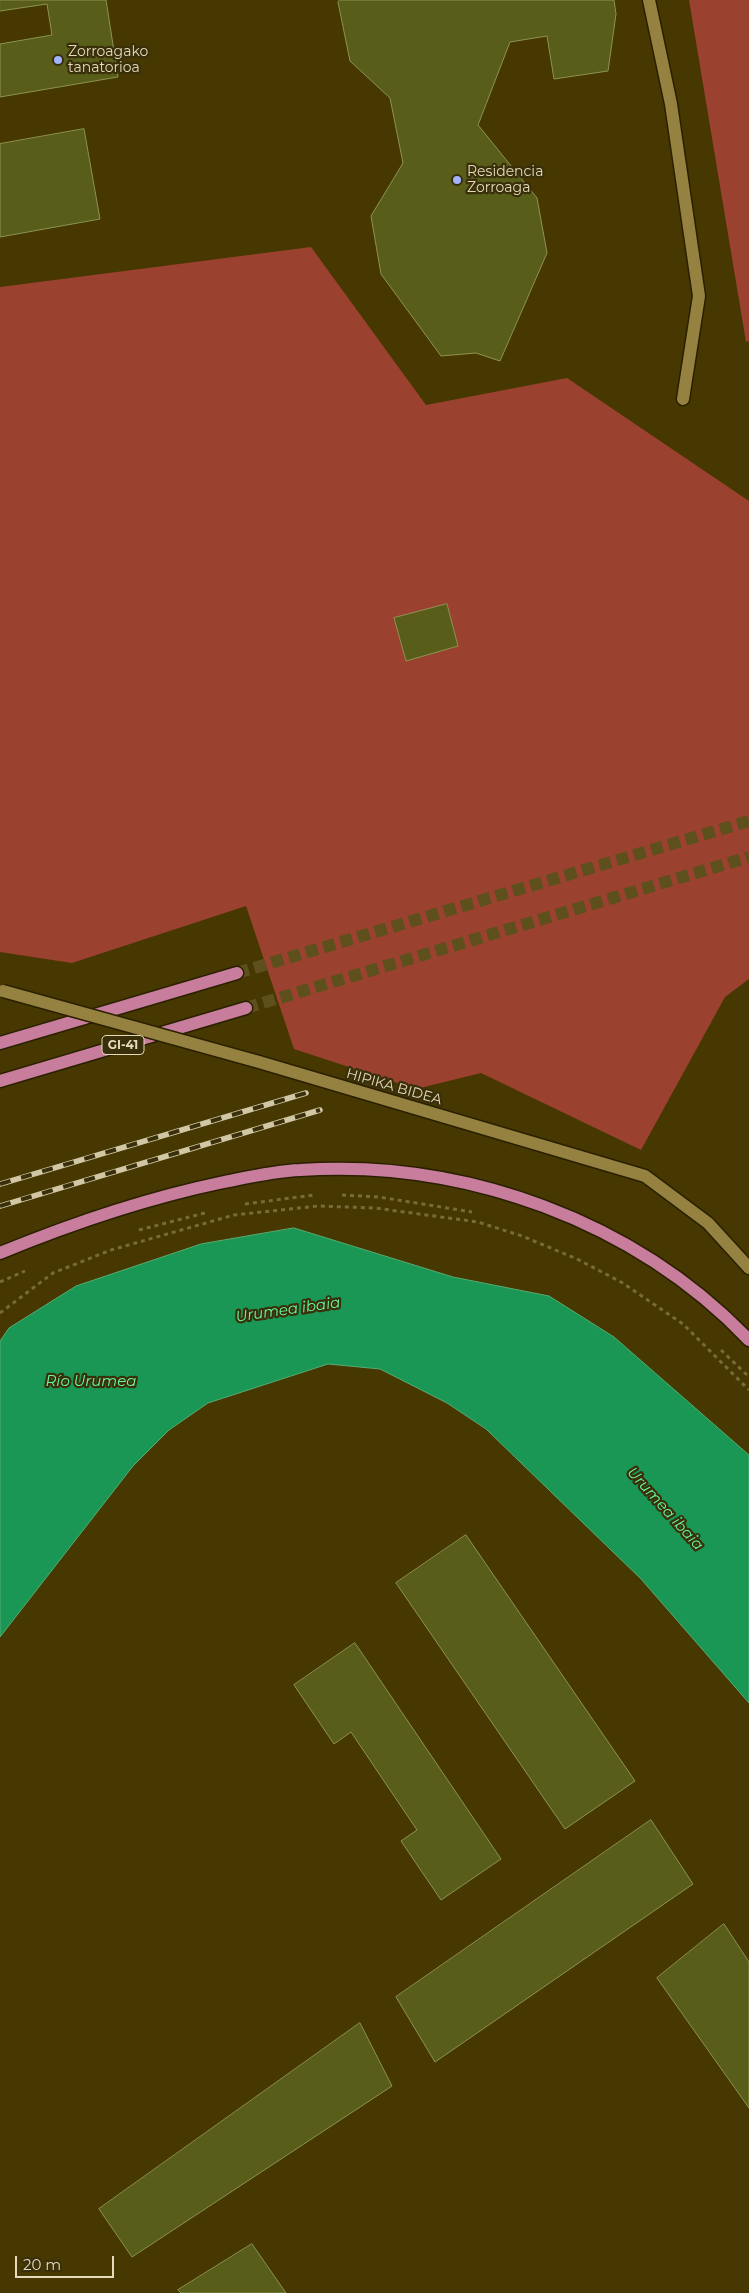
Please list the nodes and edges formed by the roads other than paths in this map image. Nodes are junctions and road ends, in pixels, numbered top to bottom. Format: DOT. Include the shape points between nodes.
graph roads {
  1 [pos="648,0"];
  2 [pos="683,399"];
  3 [pos="237,973"];
  4 [pos="1,990"];
  5 [pos="246,1008"];
  6 [pos="0,1043"];
  7 [pos="0,1081"];
  8 [pos="0,1253"];
  9 [pos="749,1268"];
  10 [pos="749,1340"];
  1 -- 2 [label="street" via="672,104 699,296"];
  3 -- 6 [label="main road"];
  4 -- 9 [label="street, HIPIKA BIDEA, bridge" via="645,1176 708,1223"];
  5 -- 7 [label="main road, GI-41"];
  8 -- 10 [label="main road" via="113,1210 206,1186 300,1170 395,1172 495,1190 598,1228 690,1286"];
}
